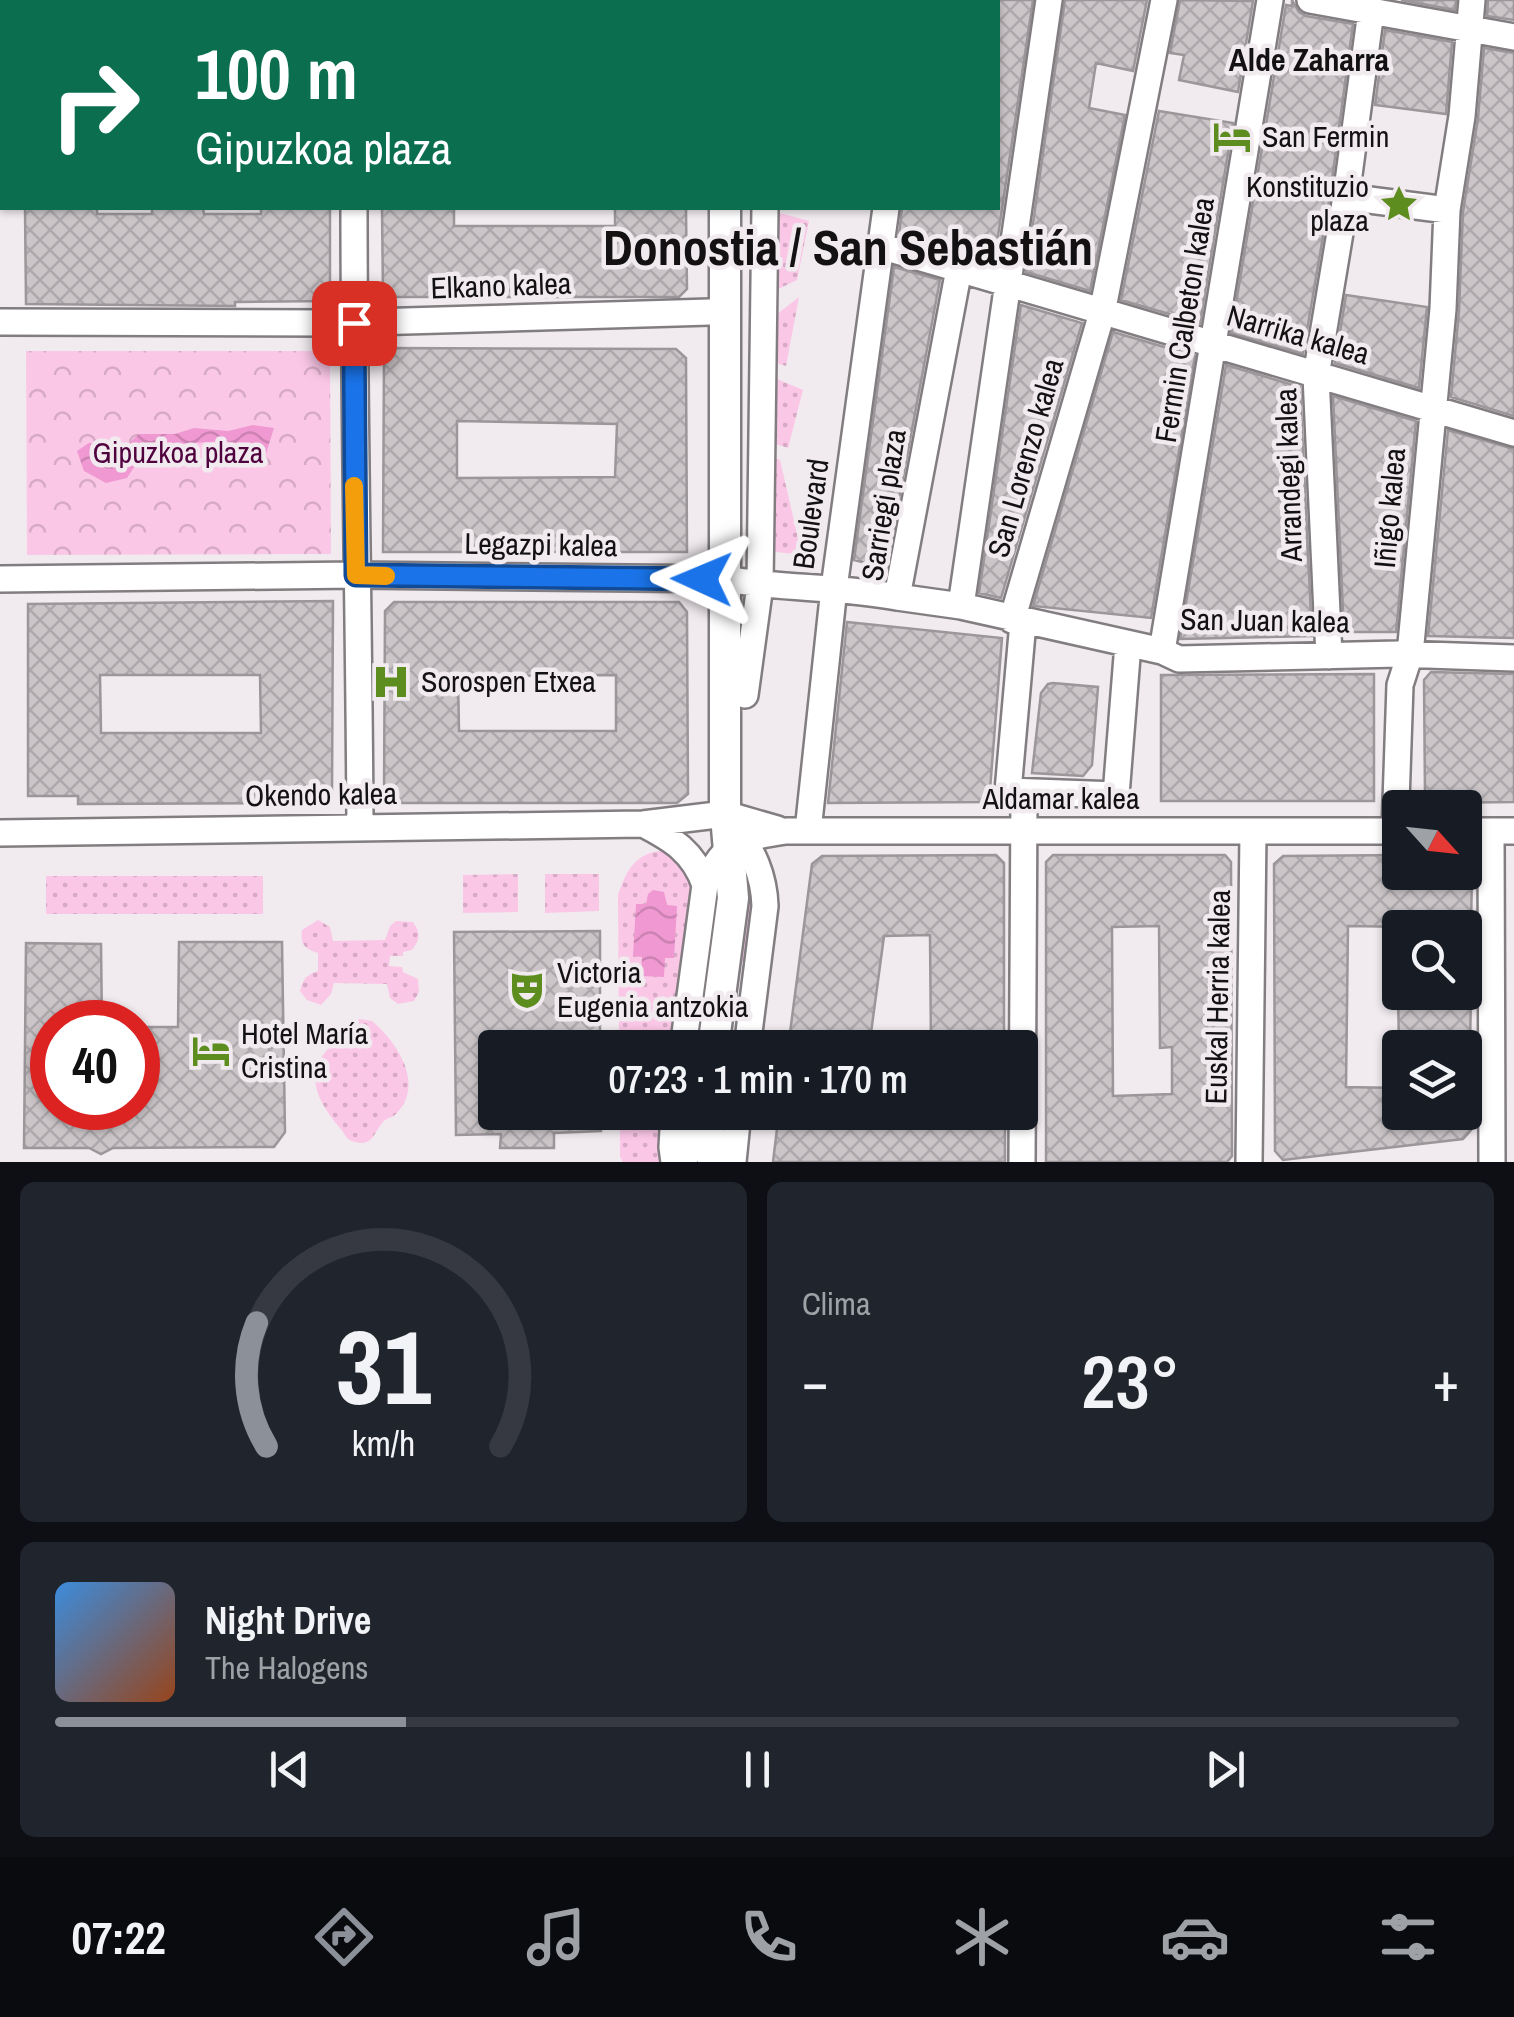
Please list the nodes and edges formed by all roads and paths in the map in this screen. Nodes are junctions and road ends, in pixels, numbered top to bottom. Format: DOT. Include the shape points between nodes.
graph roads {
  1 [pos="1049,0"];
  2 [pos="1164,0"];
  3 [pos="1270,0"];
  4 [pos="1310,0"];
  5 [pos="1472,0"];
  6 [pos="1370,11"];
  7 [pos="1470,28"];
  8 [pos="1514,38"];
  9 [pos="1346,197"];
  10 [pos="354,210"];
  11 [pos="725,210"];
  12 [pos="765,210"];
  13 [pos="886,210"];
  14 [pos="1447,210"];
  15 [pos="880,246"];
  16 [pos="959,270"];
  17 [pos="1006,284"];
  18 [pos="710,312"];
  19 [pos="1102,313"];
  20 [pos="0,322"];
  21 [pos="354,323"];
  22 [pos="1215,346"];
  23 [pos="1316,376"];
  24 [pos="1432,408"];
  25 [pos="1514,433"];
  26 [pos="356,575"];
  27 [pos="0,579"];
  28 [pos="726,579"];
  29 [pos="760,585"];
  30 [pos="834,588"];
  31 [pos="897,596"];
  32 [pos="961,606"];
  33 [pos="1018,621"];
  34 [pos="1128,644"];
  35 [pos="1162,651"];
  36 [pos="1410,654"];
  37 [pos="1329,656"];
  38 [pos="1514,658"];
  39 [pos="745,695"];
  40 [pos="1399,790"];
  41 [pos="1024,793"];
  42 [pos="643,824"];
  43 [pos="360,827"];
  44 [pos="797,831"];
  45 [pos="1023,831"];
  46 [pos="1382,831"];
  47 [pos="1490,831"];
  48 [pos="1253,832"];
  49 [pos="0,833"];
  50 [pos="731,834"];
  51 [pos="705,885"];
  52 [pos="685,1030"];
  53 [pos="715,1030"];
  54 [pos="749,1030"];
  55 [pos="675,1130"];
  56 [pos="697,1130"];
  57 [pos="708,1130"];
  58 [pos="736,1130"];
  59 [pos="1514,1158"];
  60 [pos="676,1162"];
  61 [pos="713,1162"];
  62 [pos="732,1162"];
  63 [pos="1022,1162"];
  64 [pos="1249,1162"];
  65 [pos="1495,1162"];
  1 -- 17 [label="street"];
  2 -- 19 [label="street, San Lorenzo kalea"];
  3 -- 22 [label="street, Fermin Calbeton kalea"];
  4 -- 6 [label="street"];
  5 -- 7 [label="street"];
  6 -- 7 [label="street"];
  6 -- 9 [label="street"];
  7 -- 8 [label="street"];
  7 -- 14 [label="street"];
  9 -- 14 [label="street"];
  9 -- 23 [label="street, Arrandegi kalea"];
  10 -- 21 [label="street"];
  11 -- 28 [label="main road"];
  12 -- 29 [label="street, Boulevard"];
  13 -- 15 [label="street, Boulevard"];
  14 -- 24 [label="street, Iñigo kalea"];
  15 -- 16 [label="street"];
  15 -- 30 [label="street, Boulevard"];
  16 -- 17 [label="street"];
  16 -- 31 [label="street, Sarriegi plaza"];
  17 -- 19 [label="street, Narrika kalea"];
  17 -- 32 [label="street"];
  18 -- 21 [label="street, Elkano kalea"];
  19 -- 22 [label="street, Narrika kalea"];
  19 -- 33 [label="street, San Lorenzo kalea"];
  20 -- 21 [label="street"];
  21 -- 26 [label="street"];
  22 -- 23 [label="street, Narrika kalea"];
  22 -- 35 [label="street, Fermin Calbeton kalea"];
  23 -- 24 [label="street, Narrika kalea"];
  23 -- 37 [label="street, Arrandegi kalea"];
  24 -- 25 [label="street, Narrika kalea"];
  24 -- 36 [label="street, Iñigo kalea"];
  26 -- 27 [label="street"];
  26 -- 28 [label="street, Legazpi kalea"];
  26 -- 43 [label="street"];
  28 -- 29 [label="street"];
  28 -- 50 [label="main road"];
  29 -- 30 [label="street"];
  29 -- 39 [label="street, Boulevard"];
  30 -- 31 [label="street"];
  30 -- 44 [label="street, Boulevard"];
  31 -- 32 [label="street, Sarriegi plaza"];
  32 -- 33 [label="street, San Juan kalea"];
  33 -- 34 [label="street, San Juan kalea"];
  33 -- 41 [label="street, San Lorenzo kalea" via="1008,791"];
  34 -- 35 [label="street, San Juan kalea"];
  34 -- 41 [label="street" via="1116,795"];
  35 -- 37 [label="street, San Juan kalea" via="1180,660"];
  36 -- 37 [label="street, San Juan kalea"];
  36 -- 38 [label="street, San Juan kalea"];
  36 -- 40 [label="street, Iñigo kalea" via="1400,685"];
  41 -- 45 [label="street"];
  42 -- 43 [label="street, Okendo kalea"];
  42 -- 50 [label="street, Okendo kalea"];
  42 -- 51 [label="street" via="687,852"];
  43 -- 49 [label="street, Okendo kalea"];
  44 -- 45 [label="street, Aldamar kalea"];
  44 -- 50 [label="street, Aldamar kalea"];
  45 -- 48 [label="street, Aldamar kalea"];
  45 -- 63 [label="street"];
  46 -- 48 [label="street, Aldamar kalea"];
  47 -- 65 [label="street"];
  48 -- 64 [label="street, Euskal Herria kalea"];
  50 -- 51 [label="street"];
  50 -- 53 [label="main road" via="733,898"];
  50 -- 54 [label="street" via="760,872 765,906"];
  51 -- 52 [label="street"];
  55 -- 60 [label="street"];
  56 -- 60 [label="main road"];
  57 -- 61 [label="main road"];
  58 -- 62 [label="street"];
  59 -- 65 [label="street"];
}
